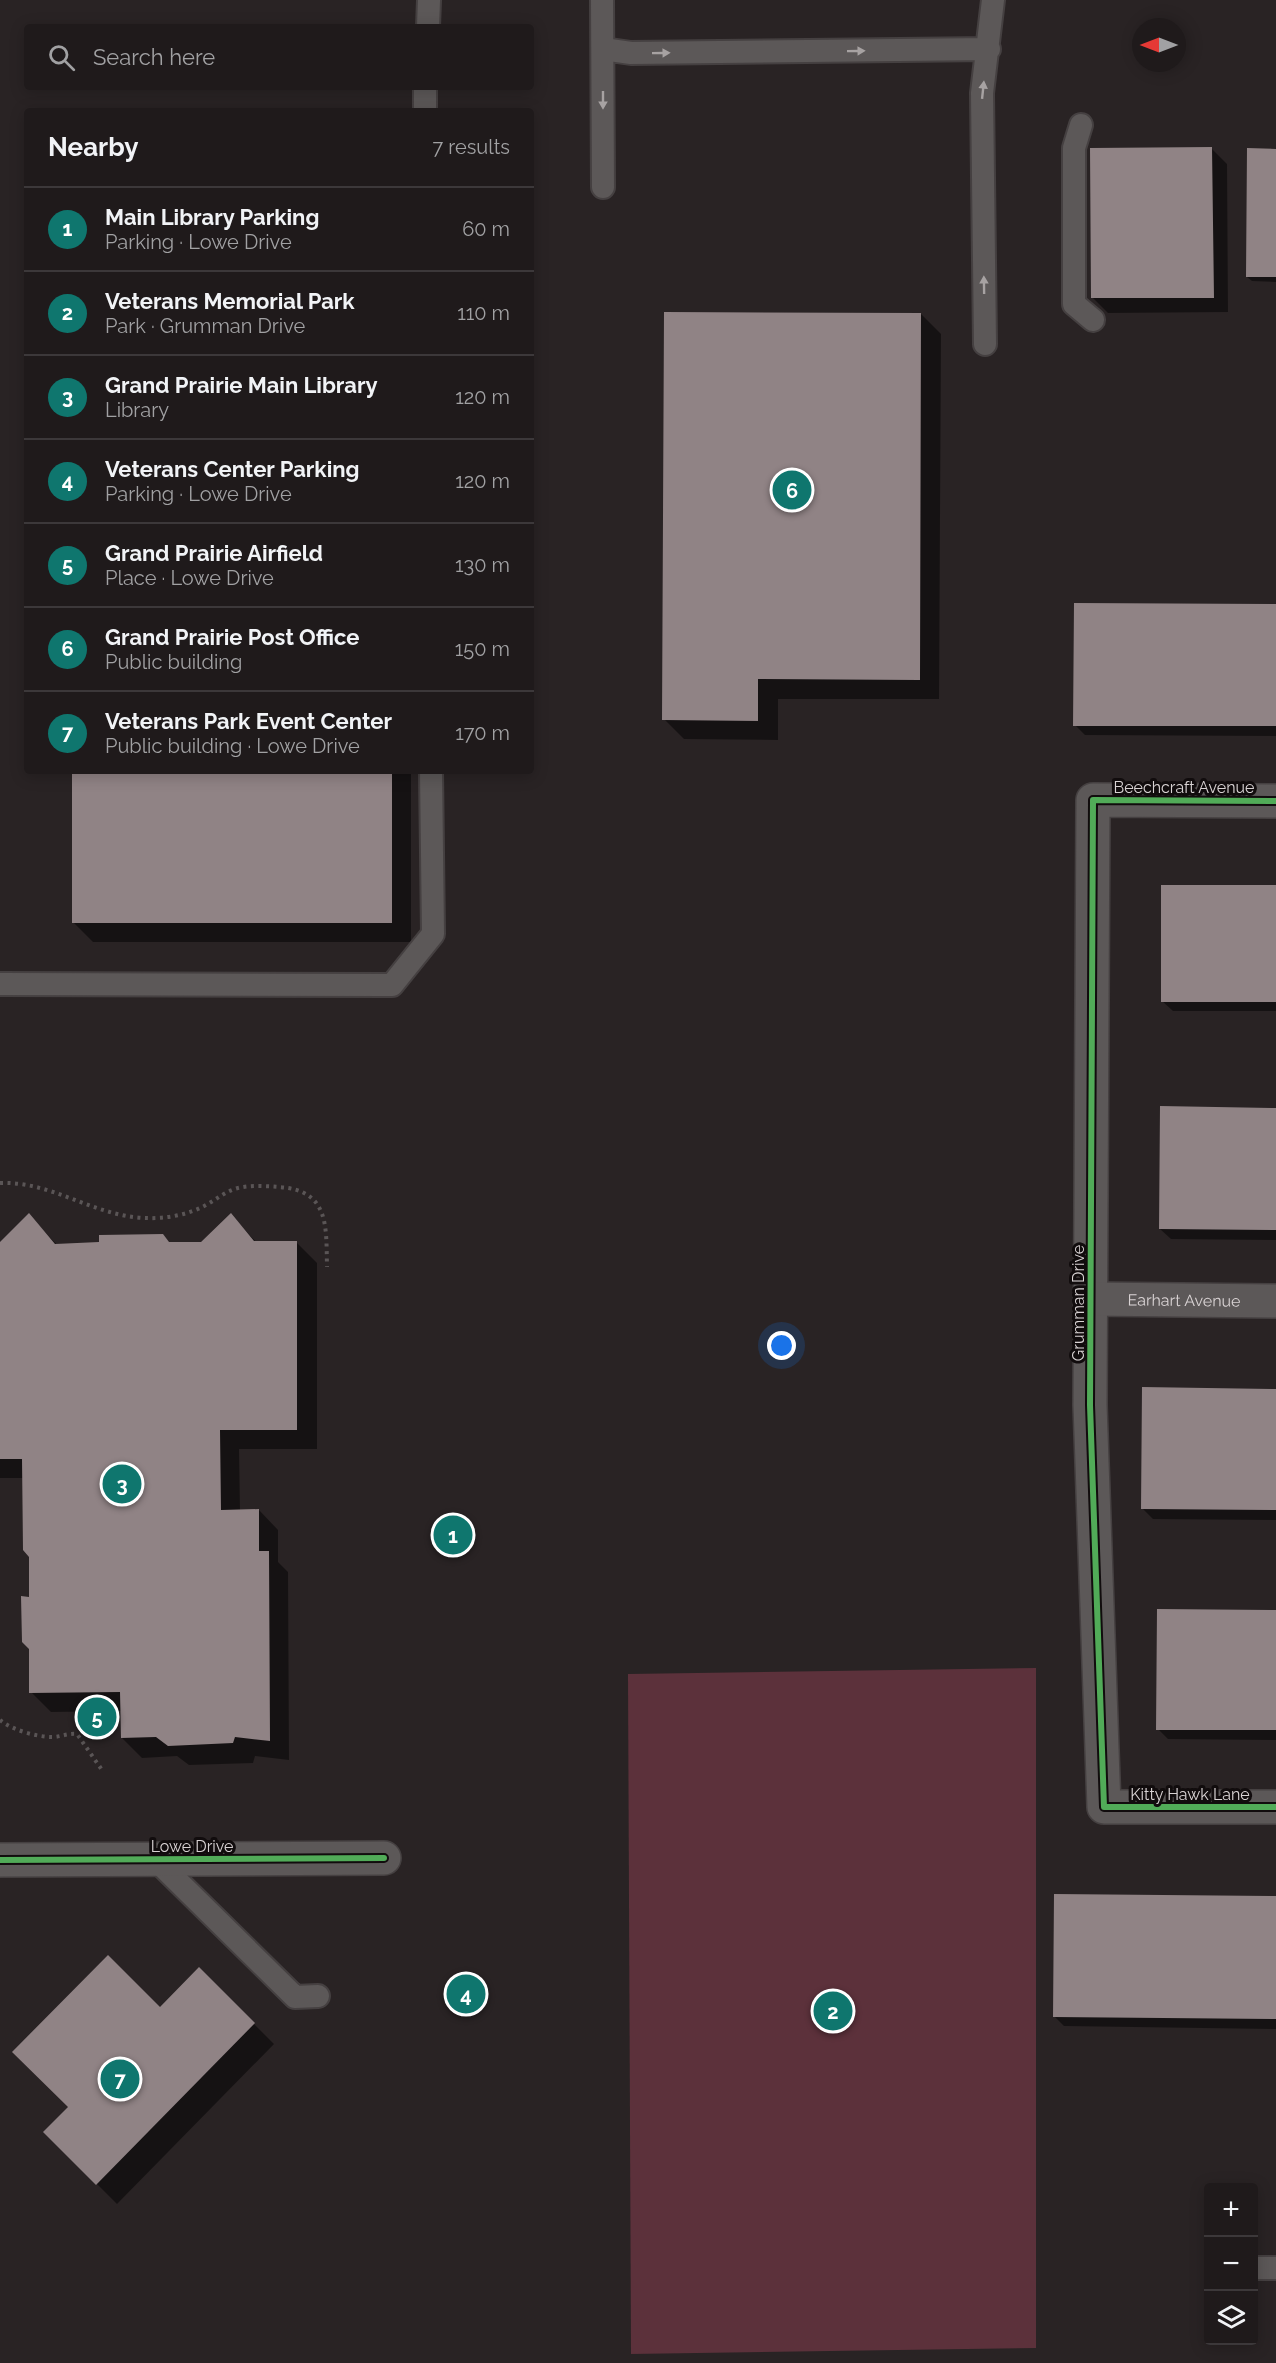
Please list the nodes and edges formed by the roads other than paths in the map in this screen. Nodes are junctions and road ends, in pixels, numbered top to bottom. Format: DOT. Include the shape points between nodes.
graph roads {
  1 [pos="429,0"];
  2 [pos="602,0"];
  3 [pos="993,0"];
  4 [pos="428,24"];
  5 [pos="603,49"];
  6 [pos="989,49"];
  7 [pos="426,90"];
  8 [pos="425,108"];
  9 [pos="1081,125"];
  10 [pos="603,187"];
  11 [pos="1093,320"];
  12 [pos="985,344"];
  13 [pos="431,774"];
  14 [pos="1093,800"];
  15 [pos="1276,801"];
  16 [pos="0,984"];
  17 [pos="1091,1299"];
  18 [pos="1276,1301"];
  19 [pos="1104,1807"];
  20 [pos="1276,1807"];
  21 [pos="384,1858"];
  22 [pos="155,1859"];
  23 [pos="0,1860"];
  24 [pos="318,1996"];
  25 [pos="1258,2268"];
  26 [pos="1276,2268"];
  1 -- 4 [label="lane"];
  2 -- 5 [label="lane"];
  3 -- 6 [label="lane"];
  5 -- 6 [label="lane, one-way" via="631,53"];
  5 -- 10 [label="lane, one-way"];
  12 -- 6 [label="lane, one-way" via="982,93"];
  7 -- 8 [label="lane"];
  9 -- 11 [label="lane" via="1074,148 1074,304"];
  13 -- 16 [label="lane" via="432,934 392,985"];
  14 -- 15 [label="street, Beechcraft Avenue"];
  14 -- 17 [label="street, Grumman Drive"];
  17 -- 18 [label="street, Earhart Avenue"];
  17 -- 19 [label="street, Grumman Drive" via="1090,1405"];
  19 -- 20 [label="street, Kitty Hawk Lane"];
  21 -- 22 [label="street, Lowe Drive"];
  22 -- 23 [label="street, Lowe Drive"];
  22 -- 24 [label="lane" via="295,1997"];
  25 -- 26 [label="lane"];
}
